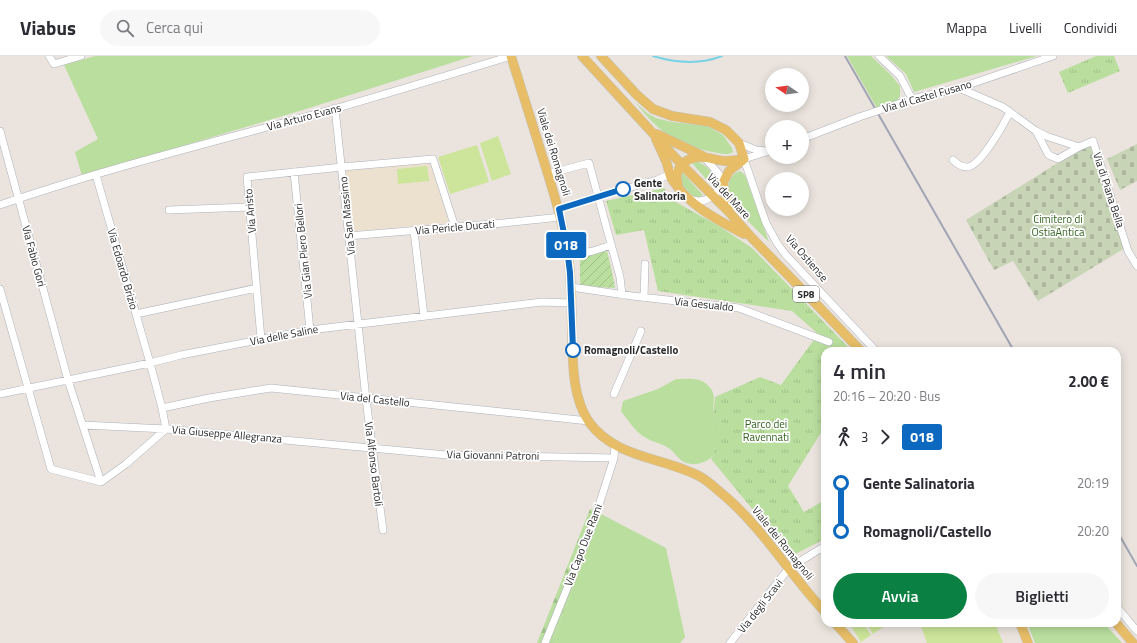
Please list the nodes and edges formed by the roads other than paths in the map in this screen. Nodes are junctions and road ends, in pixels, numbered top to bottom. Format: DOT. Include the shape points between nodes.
graph roads {
  1 [pos="49,56"];
  2 [pos="81,56"];
  3 [pos="511,56"];
  4 [pos="582,56"];
  5 [pos="601,56"];
  6 [pos="879,56"];
  7 [pos="1053,56"];
  8 [pos="959,88"];
  9 [pos="912,99"];
  10 [pos="335,108"];
  11 [pos="1010,112"];
  12 [pos="0,131"];
  13 [pos="652,131"];
  14 [pos="1036,131"];
  15 [pos="809,136"];
  16 [pos="739,143"];
  17 [pos="1079,147"];
  18 [pos="765,151"];
  19 [pos="765,153"];
  20 [pos="704,157"];
  21 [pos="744,159"];
  22 [pos="953,160"];
  23 [pos="342,167"];
  24 [pos="676,170"];
  25 [pos="294,172"];
  26 [pos="96,174"];
  27 [pos="548,174"];
  28 [pos="657,180"];
  29 [pos="723,183"];
  30 [pos="679,188"];
  31 [pos="599,196"];
  32 [pos="713,196"];
  33 [pos="686,197"];
  34 [pos="18,199"];
  35 [pos="0,205"];
  36 [pos="250,208"];
  37 [pos="169,210"];
  38 [pos="729,212"];
  39 [pos="560,213"];
  40 [pos="455,227"];
  41 [pos="414,231"];
  42 [pos="348,236"];
  43 [pos="750,237"];
  44 [pos="611,245"];
  45 [pos="568,256"];
  46 [pos="645,264"];
  47 [pos="1137,266"];
  48 [pos="571,287"];
  49 [pos="257,288"];
  50 [pos="0,289"];
  51 [pos="622,295"];
  52 [pos="644,298"];
  53 [pos="572,303"];
  54 [pos="136,314"];
  55 [pos="424,316"];
  56 [pos="358,323"];
  57 [pos="310,330"];
  58 [pos="641,331"];
  59 [pos="261,339"];
  60 [pos="829,342"];
  61 [pos="857,347"];
  62 [pos="872,347"];
  63 [pos="150,363"];
  64 [pos="68,380"];
  65 [pos="28,389"];
  66 [pos="0,394"];
  67 [pos="614,394"];
  68 [pos="366,399"];
  69 [pos="162,408"];
  70 [pos="589,421"];
  71 [pos="83,425"];
  72 [pos="166,429"];
  73 [pos="615,446"];
  74 [pos="372,447"];
  75 [pos="614,458"];
  76 [pos="101,482"];
  77 [pos="383,530"];
  78 [pos="821,548"];
  79 [pos="789,568"];
  80 [pos="821,608"];
  81 [pos="1121,612"];
  82 [pos="839,627"];
  83 [pos="1022,627"];
  84 [pos="1119,627"];
  85 [pos="1137,631"];
  86 [pos="545,643"];
  87 [pos="730,643"];
  88 [pos="853,643"];
  89 [pos="1028,643"];
  90 [pos="1133,643"];
  1 -- 2 [label="street" via="54,64"];
  3 -- 10 [label="street, Via Arturo Evans"];
  3 -- 27 [label="main road, Viale dei Romagnoli"];
  4 -- 13 [label="main road, Via del Mare / SP8"];
  5 -- 16 [label="main road, Via Ostiense" via="637,95 653,108 666,114 715,124 726,130"];
  6 -- 9 [label="street" via="900,76"];
  7 -- 8 [label="street, Via di Castel Fusano"];
  8 -- 9 [label="street, Via di Castel Fusano"];
  8 -- 11 [label="street, Via di Piana Bella" via="1003,106"];
  9 -- 15 [label="street, Via di Castel Fusano, bridge"];
  10 -- 23 [label="street, Via San Massimo"];
  10 -- 26 [label="street, Via Arturo Evans"];
  11 -- 14 [label="street, Via di Piana Bella"];
  11 -- 22 [label="street" via="986,151 973,165 960,166"];
  12 -- 34 [label="street, Via Fabio Gori"];
  13 -- 20 [label="main road"];
  13 -- 24 [label="main road, Via del Mare / SP8"];
  13 -- 24 [label="main road" via="665,159"];
  14 -- 17 [label="street, Via di Piana Bella"];
  14 -- 17 [label="street" via="1051,156 1062,159"];
  16 -- 18 [label="street"];
  16 -- 21 [label="main road, Via Ostiense"];
  17 -- 47 [label="street, Via di Piana Bella" via="1093,141 1129,254"];
  19 -- 21 [label="street"];
  20 -- 21 [label="main road" via="726,161"];
  20 -- 24 [label="main road" via="693,158"];
  20 -- 29 [label="street" via="719,174"];
  21 -- 29 [label="main road" via="729,171"];
  21 -- 62 [label="street, Via Ostiense" via="766,222 785,254"];
  23 -- 25 [label="street, Via Aristo"];
  23 -- 40 [label="street, Via Aristo" via="433,158"];
  23 -- 42 [label="street, Via San Massimo"];
  24 -- 28 [label="street, Via Pericle Ducati"];
  24 -- 30 [label="main road"];
  24 -- 32 [label="main road, Via del Mare / SP8"];
  25 -- 36 [label="street, Via Aristo" via="247,178"];
  25 -- 57 [label="street, Via Gian Piero Bellori"];
  26 -- 34 [label="street, Via Arturo Evans"];
  26 -- 54 [label="street, Via Edoardo Brizio"];
  27 -- 31 [label="street" via="589,162"];
  27 -- 39 [label="main road, Viale dei Romagnoli"];
  28 -- 30 [label="street"];
  28 -- 31 [label="street, Via Pericle Ducati"];
  29 -- 32 [label="street"];
  29 -- 38 [label="main road"];
  30 -- 33 [label="main road"];
  31 -- 39 [label="street, Via Pericle Ducati"];
  31 -- 44 [label="street"];
  32 -- 33 [label="street" via="700,201"];
  32 -- 38 [label="main road, Via del Mare / SP8"];
  33 -- 43 [label="main road" via="708,214"];
  34 -- 35 [label="street, Via Arturo Evans"];
  34 -- 64 [label="street, Via Fabio Gori"];
  36 -- 37 [label="street"];
  36 -- 49 [label="street, Via Aristo"];
  38 -- 43 [label="main road, Via del Mare / SP8"];
  39 -- 40 [label="street, Via Pericle Ducati"];
  39 -- 45 [label="main road, Viale dei Romagnoli"];
  40 -- 41 [label="street, Via Pericle Ducati"];
  41 -- 42 [label="street, Via Pericle Ducati"];
  41 -- 55 [label="street"];
  42 -- 56 [label="street, Via San Massimo"];
  43 -- 61 [label="main road, Via del Mare / SP8"];
  44 -- 45 [label="street"];
  44 -- 51 [label="street" via="621,280"];
  45 -- 48 [label="main road, Viale dei Romagnoli"];
  46 -- 52 [label="street"];
  48 -- 51 [label="street, Via Gesualdo"];
  48 -- 53 [label="main road, Viale dei Romagnoli"];
  49 -- 54 [label="street"];
  49 -- 59 [label="street, Via Aristo"];
  50 -- 65 [label="street"];
  51 -- 52 [label="street, Via Gesualdo"];
  52 -- 60 [label="street, Via Gesualdo" via="739,308"];
  53 -- 55 [label="street, Via delle Saline" via="542,302"];
  53 -- 70 [label="main road, Viale dei Romagnoli" via="575,383"];
  54 -- 63 [label="street, Via Edoardo Brizio"];
  55 -- 56 [label="street, Via delle Saline"];
  56 -- 57 [label="street, Via delle Saline"];
  56 -- 68 [label="street, Via San Massimo"];
  57 -- 59 [label="street, Via delle Saline"];
  58 -- 67 [label="street"];
  59 -- 63 [label="street, Via delle Saline"];
  63 -- 64 [label="street, Via delle Saline"];
  63 -- 69 [label="street, Via Edoardo Brizio"];
  64 -- 65 [label="street, Via delle Saline"];
  64 -- 71 [label="street, Via Fabio Gori"];
  65 -- 66 [label="street, Via delle Saline"];
  65 -- 76 [label="street" via="51,470"];
  68 -- 69 [label="street, Via del Castello" via="271,388"];
  68 -- 70 [label="street, Via del Castello"];
  68 -- 74 [label="street, Via Alfonso Bartoli"];
  69 -- 72 [label="street, Via Edoardo Brizio"];
  70 -- 73 [label="main road, Viale dei Romagnoli"];
  71 -- 72 [label="street, Via Giuseppe Allegranza"];
  71 -- 76 [label="street, Via Fabio Gori"];
  72 -- 74 [label="street, Via Giuseppe Allegranza"];
  72 -- 76 [label="street"];
  73 -- 75 [label="street, Via Capo Due Rami"];
  73 -- 79 [label="main road, Viale dei Romagnoli" via="682,469 706,481 736,506 759,530"];
  74 -- 75 [label="street, Via Giovanni Patroni" via="447,455"];
  74 -- 77 [label="street, Via Alfonso Bartoli"];
  75 -- 86 [label="street, Via Capo Due Rami" via="593,524"];
  78 -- 79 [label="street"];
  79 -- 80 [label="main road, Viale dei Romagnoli"];
  79 -- 87 [label="street, Via degli Scavi"];
  81 -- 85 [label="street"];
  82 -- 88 [label="main road"];
  83 -- 89 [label="main road"];
  84 -- 90 [label="main road"];
}
